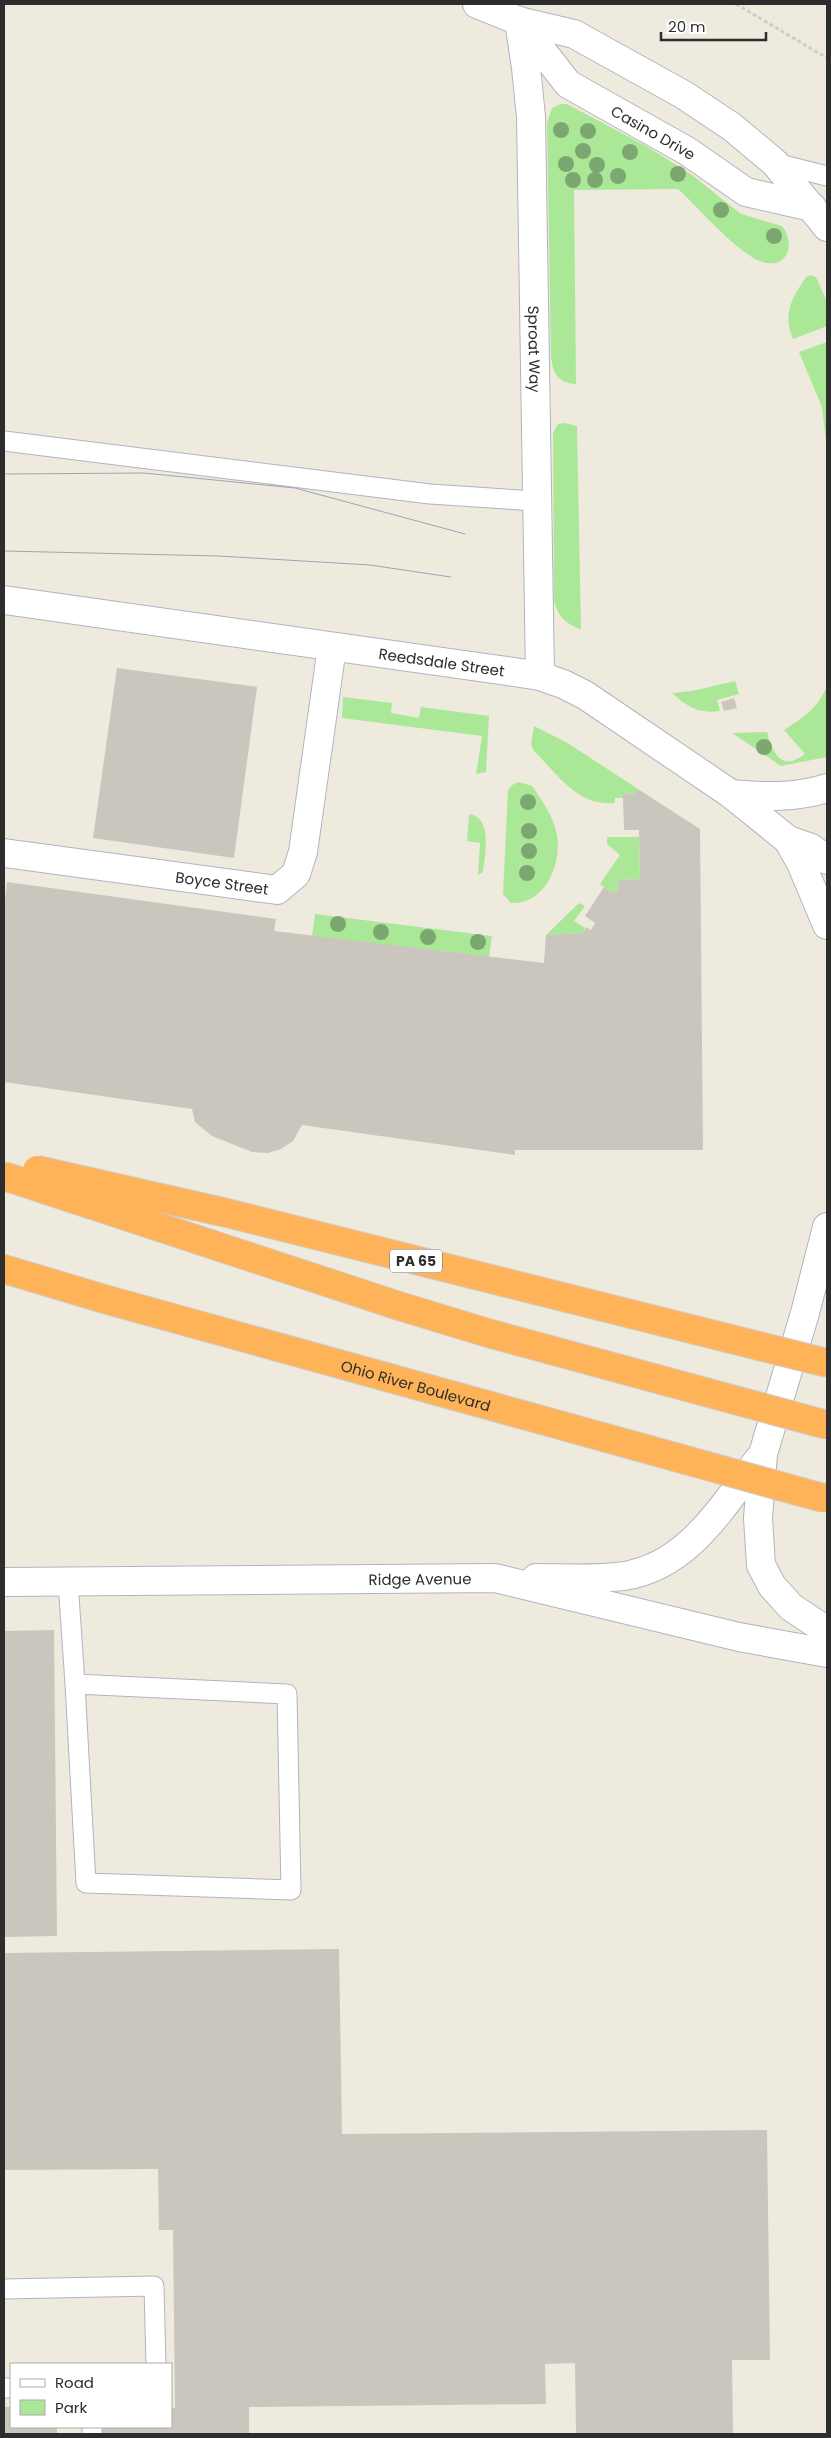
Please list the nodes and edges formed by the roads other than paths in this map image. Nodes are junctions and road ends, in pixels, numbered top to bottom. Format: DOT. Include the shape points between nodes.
graph roads {
  1 [pos="477,4"];
  2 [pos="519,21"];
  3 [pos="775,163"];
  4 [pos="827,176"];
  5 [pos="822,213"];
  6 [pos="4,441"];
  7 [pos="536,501"];
  8 [pos="4,600"];
  9 [pos="332,647"];
  10 [pos="540,676"];
  11 [pos="827,788"];
  12 [pos="731,794"];
  13 [pos="788,840"];
  14 [pos="4,854"];
  15 [pos="827,860"];
  16 [pos="827,924"];
  17 [pos="4,1163"];
  18 [pos="4,1176"];
  19 [pos="827,1226"];
  20 [pos="4,1269"];
  21 [pos="4,1280"];
  22 [pos="108,1300"];
  23 [pos="827,1363"];
  24 [pos="827,1425"];
  25 [pos="763,1454"];
  26 [pos="826,1500"];
  27 [pos="495,1578"];
  28 [pos="68,1581"];
  29 [pos="4,1582"];
  30 [pos="827,1631"];
  31 [pos="827,1653"];
  32 [pos="75,1684"];
  33 [pos="4,2289"];
  34 [pos="156,2363"];
  1 -- 2 [label="main road, Casino Drive"];
  2 -- 3 [label="main road, Casino Drive" via="574,34 637,68 732,127"];
  2 -- 5 [label="main road, Casino Drive" via="568,84 687,151 746,192"];
  2 -- 7 [label="main road, Sproat Way" via="530,117"];
  3 -- 4 [label="lane"];
  3 -- 5 [label="main road, Casino Drive"];
  6 -- 7 [label="lane" via="430,494"];
  7 -- 10 [label="main road, Sproat Way"];
  8 -- 9 [label="main road, Reedsdale Street"];
  9 -- 10 [label="main road, Reedsdale Street"];
  9 -- 14 [label="main road, Boyce Street" via="303,852 296,874 277,890"];
  10 -- 12 [label="main road, Reedsdale Street" via="585,695"];
  11 -- 12 [label="main road" via="792,796"];
  12 -- 13 [label="main road, Reedsdale Street"];
  13 -- 15 [label="main road, Reedsdale Street" via="811,848"];
  13 -- 16 [label="main road"];
  17 -- 23 [label="highway, PA 65, bridge" via="227,1214"];
  18 -- 24 [label="highway, bridge" via="399,1306"];
  19 -- 25 [label="main road"];
  20 -- 22 [label="highway, Ohio River Boulevard"];
  21 -- 22 [label="highway"];
  22 -- 26 [label="highway, Ohio River Boulevard, bridge"];
  25 -- 27 [label="main road" via="694,1542 655,1567 625,1576"];
  25 -- 30 [label="main road" via="758,1518 761,1564 772,1586 791,1607"];
  27 -- 28 [label="main road, Ridge Avenue"];
  27 -- 31 [label="main road, Ridge Avenue" via="738,1637"];
  28 -- 29 [label="main road, Ridge Avenue"];
  28 -- 32 [label="lane"];
  32 -- 32 [label="lane" via="287,1694 291,1890 86,1883"];
  33 -- 34 [label="lane" via="154,2286"];
}
